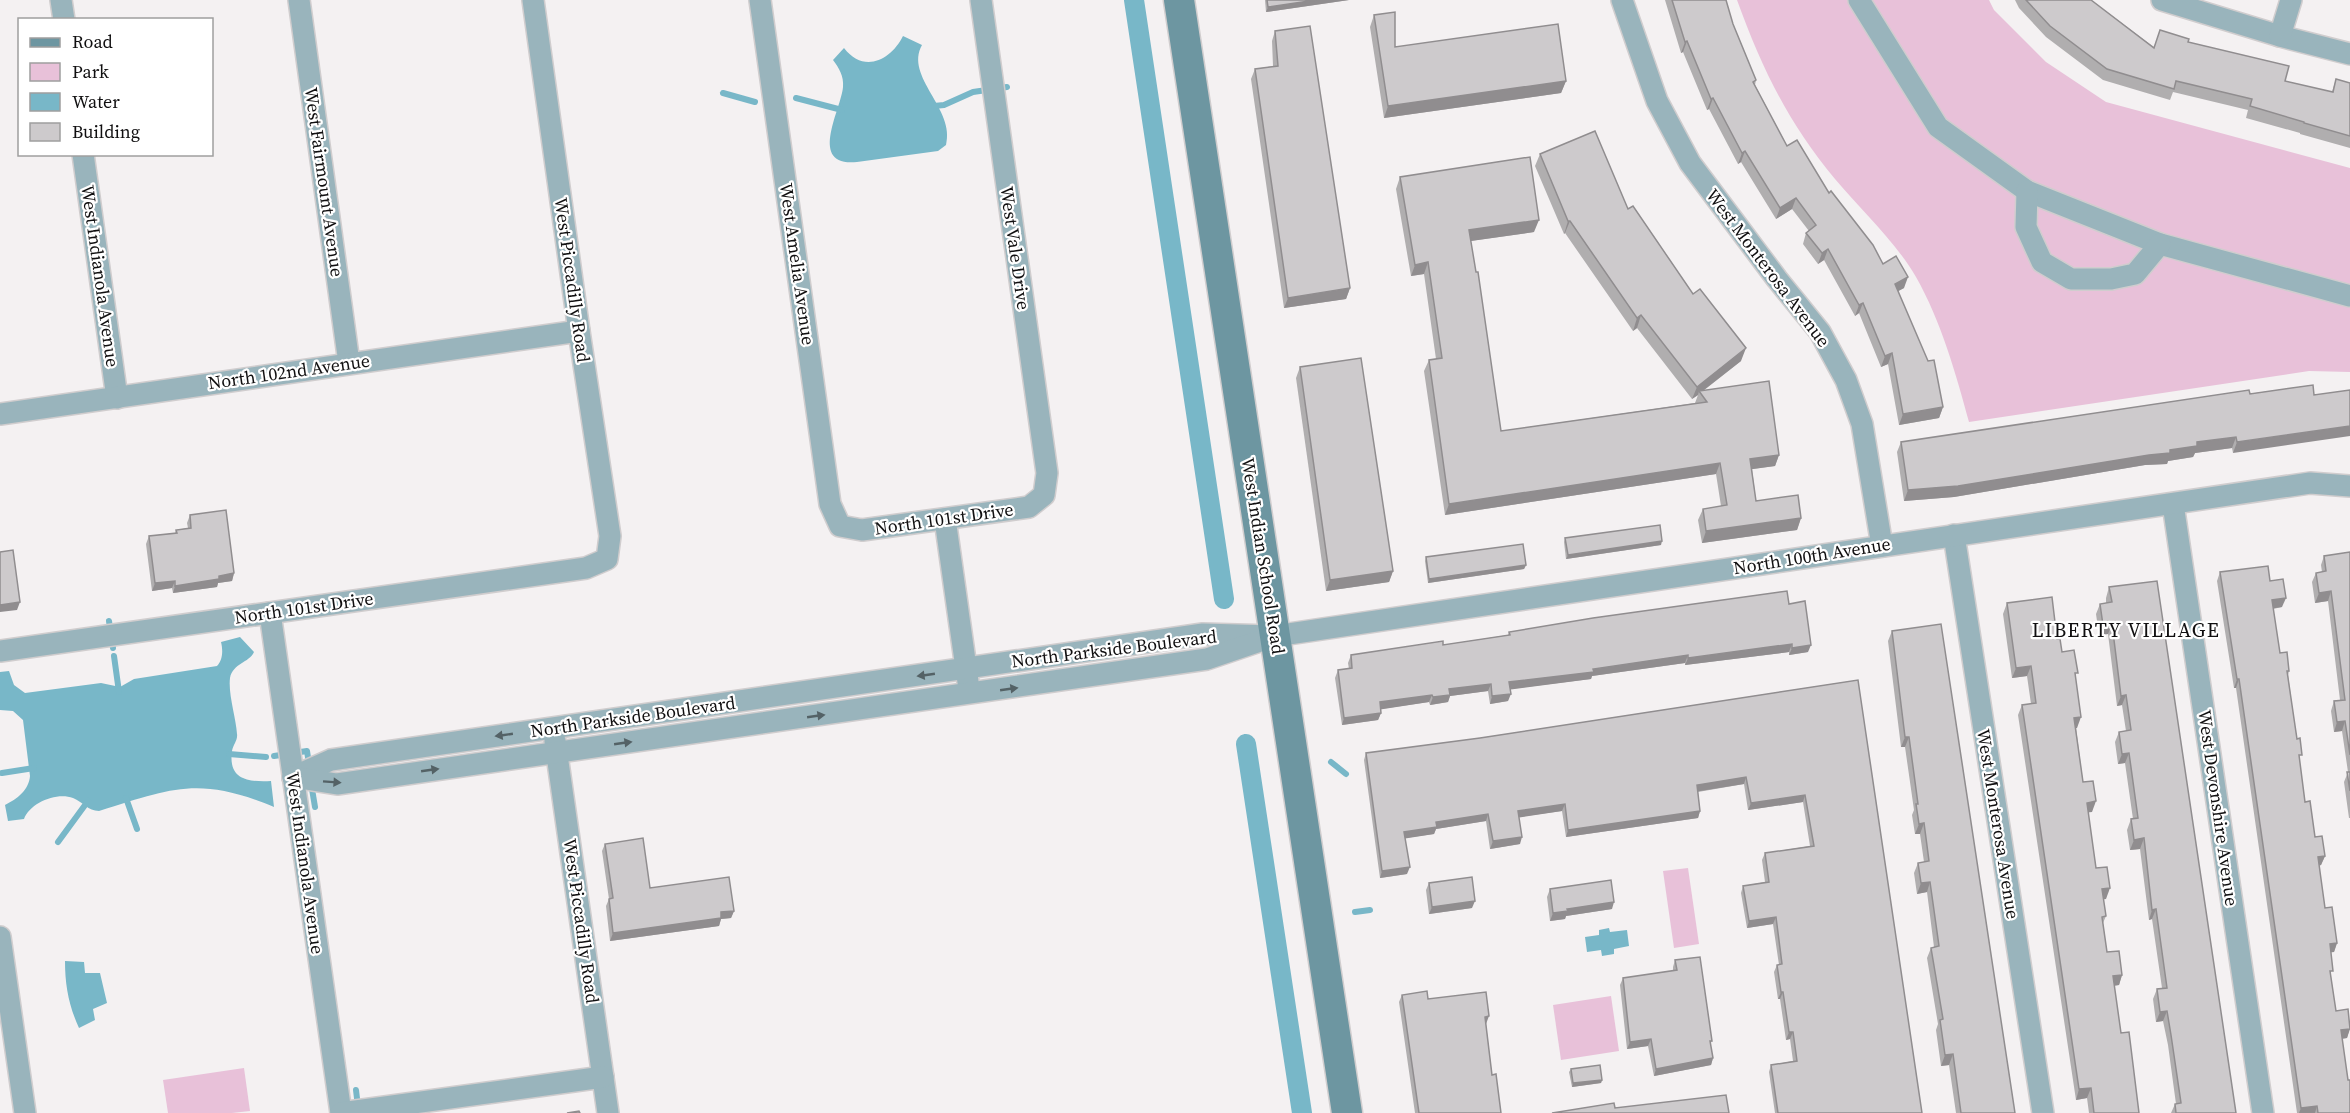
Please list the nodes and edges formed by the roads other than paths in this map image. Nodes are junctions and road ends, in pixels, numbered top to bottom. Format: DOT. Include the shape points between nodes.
graph roads {
  1 [pos="62,0"];
  2 [pos="299,0"];
  3 [pos="533,0"];
  4 [pos="760,0"];
  5 [pos="981,0"];
  6 [pos="1179,0"];
  7 [pos="1622,0"];
  8 [pos="1859,0"];
  9 [pos="2162,0"];
  10 [pos="2291,0"];
  11 [pos="64,18"];
  12 [pos="2280,36"];
  13 [pos="2350,54"];
  14 [pos="83,156"];
  15 [pos="2027,191"];
  16 [pos="2160,244"];
  17 [pos="2350,296"];
  18 [pos="579,331"];
  19 [pos="349,363"];
  20 [pos="117,398"];
  21 [pos="0,414"];
  22 [pos="2350,486"];
  23 [pos="1044,495"];
  24 [pos="2173,504"];
  25 [pos="945,519"];
  26 [pos="840,526"];
  27 [pos="1954,534"];
  28 [pos="1882,546"];
  29 [pos="607,559"];
  30 [pos="270,613"];
  31 [pos="1275,636"];
  32 [pos="0,651"];
  33 [pos="966,669"];
  34 [pos="970,694"];
  35 [pos="553,728"];
  36 [pos="556,753"];
  37 [pos="293,777"];
  38 [pos="0,937"];
  39 [pos="603,1077"];
  40 [pos="25,1113"];
  41 [pos="341,1113"];
  42 [pos="608,1113"];
  43 [pos="1347,1113"];
  44 [pos="2043,1113"];
  45 [pos="2263,1113"];
  1 -- 11 [label="street"];
  2 -- 19 [label="street, West Fairmount Avenue"];
  3 -- 18 [label="street, West Piccadilly Road"];
  4 -- 26 [label="street, West Amelia Avenue" via="830,504"];
  5 -- 23 [label="street, West Vale Drive" via="1047,474"];
  6 -- 31 [label="main road, West Indian School Road"];
  7 -- 28 [label="street, West Monterosa Avenue" via="1657,101 1690,163 1820,332 1846,380 1862,424"];
  8 -- 15 [label="street" via="1938,127"];
  9 -- 12 [label="street"];
  10 -- 12 [label="street"];
  12 -- 13 [label="street"];
  14 -- 20 [label="street, West Indianola Avenue"];
  15 -- 16 [label="street"];
  15 -- 16 [label="street" via="2026,227 2042,262 2071,279 2111,279 2135,273"];
  16 -- 17 [label="street"];
  18 -- 19 [label="street, North 102nd Avenue"];
  18 -- 29 [label="street, West Piccadilly Road" via="610,536"];
  19 -- 20 [label="street, North 102nd Avenue"];
  20 -- 21 [label="street, North 102nd Avenue"];
  22 -- 24 [label="street, North 100th Avenue" via="2310,483"];
  23 -- 25 [label="street, North 101st Drive" via="1029,507"];
  24 -- 27 [label="street, North 100th Avenue"];
  24 -- 45 [label="street, West Devonshire Avenue"];
  25 -- 26 [label="street, North 101st Drive" via="862,530"];
  25 -- 33 [label="street"];
  27 -- 28 [label="street, North 100th Avenue"];
  27 -- 44 [label="street, West Monterosa Avenue"];
  28 -- 31 [label="street, North 100th Avenue"];
  29 -- 30 [label="street, North 101st Drive" via="586,568"];
  30 -- 32 [label="street, North 101st Drive"];
  30 -- 37 [label="street, West Indianola Avenue"];
  31 -- 33 [label="street, North Parkside Boulevard" via="1203,634"];
  34 -- 31 [label="street, North Parkside Boulevard, one-way" via="1207,659"];
  31 -- 43 [label="main road, West Indian School Road"];
  33 -- 34 [label="street"];
  33 -- 35 [label="street, North Parkside Boulevard, one-way"];
  36 -- 34 [label="street, North Parkside Boulevard, one-way"];
  35 -- 36 [label="street, West Piccadilly Road"];
  35 -- 37 [label="street, North Parkside Boulevard, one-way" via="331,760"];
  37 -- 36 [label="street, North Parkside Boulevard, one-way" via="337,784"];
  36 -- 39 [label="street, West Piccadilly Road"];
  37 -- 41 [label="street, West Indianola Avenue"];
  38 -- 40 [label="street"];
  39 -- 41 [label="street"];
  39 -- 42 [label="street, West Piccadilly Road"];
}
